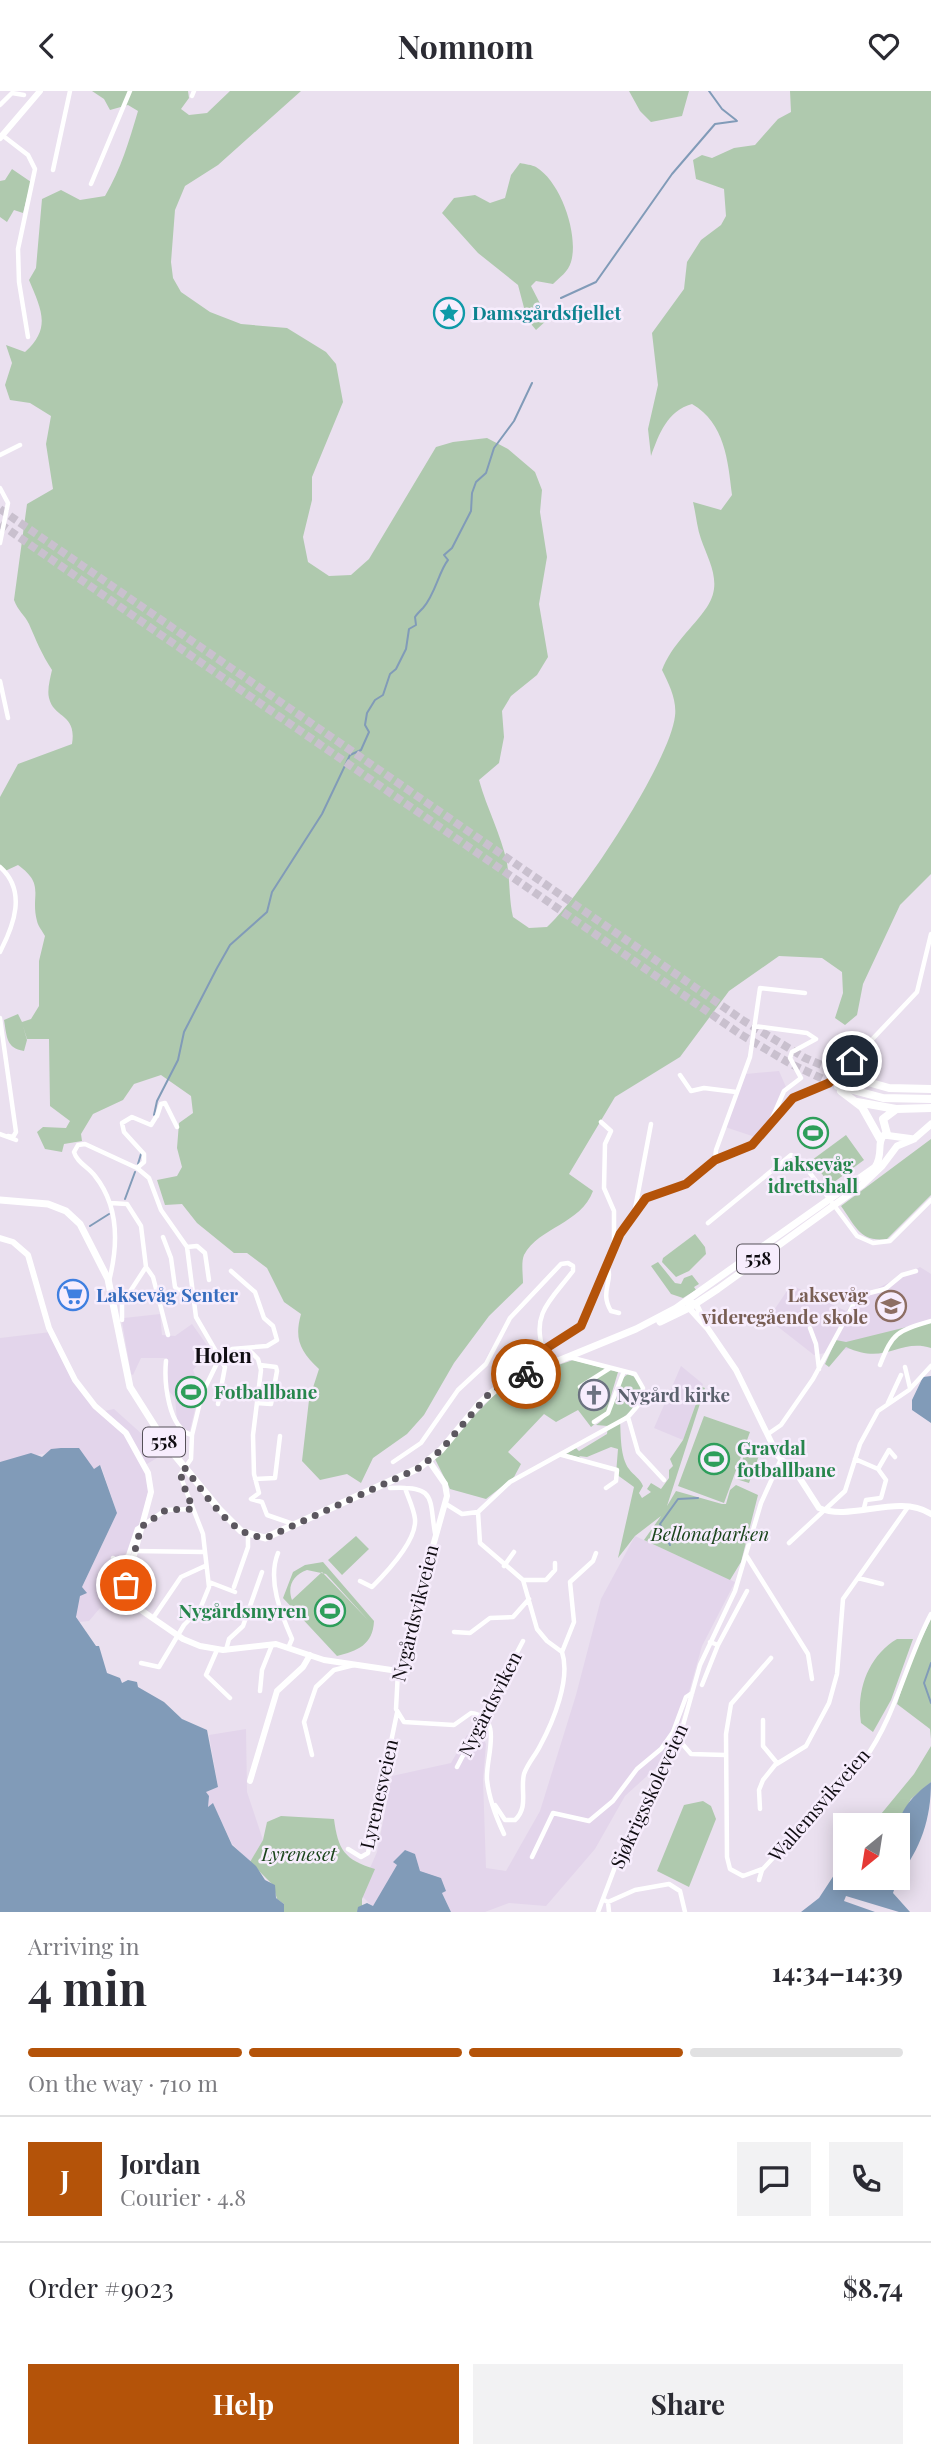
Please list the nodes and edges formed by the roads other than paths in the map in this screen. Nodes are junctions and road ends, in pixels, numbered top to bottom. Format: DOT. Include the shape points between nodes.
graph roads {
  1 [pos="70,91"];
  2 [pos="130,91"];
  3 [pos="36,92"];
  4 [pos="24,95"];
  5 [pos="0,105"];
  6 [pos="1,137"];
  7 [pos="53,170"];
  8 [pos="91,184"];
  9 [pos="28,337"];
  10 [pos="20,445"];
  11 [pos="0,455"];
  12 [pos="0,488"];
  13 [pos="0,543"];
  14 [pos="0,681"];
  15 [pos="8,718"];
  16 [pos="0,867"];
  17 [pos="931,934"];
  18 [pos="0,953"];
  19 [pos="804,993"];
  20 [pos="0,1018"];
  21 [pos="754,1026"];
  22 [pos="680,1075"];
  23 [pos="850,1077"];
  24 [pos="931,1088"];
  25 [pos="736,1091"];
  26 [pos="931,1099"];
  27 [pos="857,1102"];
  28 [pos="931,1108"];
  29 [pos="896,1109"];
  30 [pos="601,1122"];
  31 [pos="175,1123"];
  32 [pos="651,1124"];
  33 [pos="931,1124"];
  34 [pos="770,1125"];
  35 [pos="0,1134"];
  36 [pos="8,1136"];
  37 [pos="914,1139"];
  38 [pos="16,1140"];
  39 [pos="886,1140"];
  40 [pos="895,1148"];
  41 [pos="715,1160"];
  42 [pos="137,1168"];
  43 [pos="0,1200"];
  44 [pos="931,1200"];
  45 [pos="110,1203"];
  46 [pos="832,1203"];
  47 [pos="634,1213"];
  48 [pos="708,1223"];
  49 [pos="163,1237"];
  50 [pos="0,1238"];
  51 [pos="187,1247"];
  52 [pos="614,1247"];
  53 [pos="112,1263"];
  54 [pos="146,1266"];
  55 [pos="607,1266"];
  56 [pos="103,1268"];
  57 [pos="230,1271"];
  58 [pos="916,1271"];
  59 [pos="209,1280"];
  60 [pos="109,1282"];
  61 [pos="192,1289"];
  62 [pos="691,1304"];
  63 [pos="619,1313"];
  64 [pos="122,1320"];
  65 [pos="931,1321"];
  66 [pos="810,1328"];
  67 [pos="168,1335"];
  68 [pos="258,1347"];
  69 [pos="247,1348"];
  70 [pos="543,1349"];
  71 [pos="255,1354"];
  72 [pos="220,1357"];
  73 [pos="568,1357"];
  74 [pos="166,1361"];
  75 [pos="260,1365"];
  76 [pos="880,1365"];
  77 [pos="931,1366"];
  78 [pos="905,1367"];
  79 [pos="610,1368"];
  80 [pos="819,1370"];
  81 [pos="624,1371"];
  82 [pos="529,1372"];
  83 [pos="901,1375"];
  84 [pos="580,1387"];
  85 [pos="910,1389"];
  86 [pos="257,1403"];
  87 [pos="887,1403"];
  88 [pos="218,1404"];
  89 [pos="628,1417"];
  90 [pos="594,1422"];
  91 [pos="768,1434"];
  92 [pos="192,1435"];
  93 [pos="280,1436"];
  94 [pos="561,1454"];
  95 [pos="895,1457"];
  96 [pos="781,1459"];
  97 [pos="855,1459"];
  98 [pos="429,1461"];
  99 [pos="393,1462"];
  100 [pos="184,1467"];
  101 [pos="878,1469"];
  102 [pos="255,1479"];
  103 [pos="664,1480"];
  104 [pos="390,1488"];
  105 [pos="405,1488"];
  106 [pos="606,1488"];
  107 [pos="445,1503"];
  108 [pos="908,1507"];
  109 [pos="864,1508"];
  110 [pos="193,1509"];
  111 [pos="824,1511"];
  112 [pos="478,1512"];
  113 [pos="931,1514"];
  114 [pos="294,1526"];
  115 [pos="141,1527"];
  116 [pos="435,1534"];
  117 [pos="248,1535"];
  118 [pos="789,1543"];
  119 [pos="134,1551"];
  120 [pos="204,1552"];
  121 [pos="514,1552"];
  122 [pos="278,1553"];
  123 [pos="596,1553"];
  124 [pos="746,1555"];
  125 [pos="113,1558"];
  126 [pos="555,1563"];
  127 [pos="205,1566"];
  128 [pos="504,1566"];
  129 [pos="262,1572"];
  130 [pos="858,1578"];
  131 [pos="523,1580"];
  132 [pos="360,1581"];
  133 [pos="209,1582"];
  134 [pos="882,1584"];
  135 [pos="747,1591"];
  136 [pos="530,1598"];
  137 [pos="931,1614"];
  138 [pos="153,1618"];
  139 [pos="454,1632"];
  140 [pos="177,1636"];
  141 [pos="523,1641"];
  142 [pos="710,1642"];
  143 [pos="273,1644"];
  144 [pos="718,1645"];
  145 [pos="289,1646"];
  146 [pos="217,1650"];
  147 [pos="226,1650"];
  148 [pos="562,1652"];
  149 [pos="310,1655"];
  150 [pos="771,1658"];
  151 [pos="141,1663"];
  152 [pos="355,1665"];
  153 [pos="398,1671"];
  154 [pos="812,1679"];
  155 [pos="702,1685"];
  156 [pos="260,1691"];
  157 [pos="692,1693"];
  158 [pos="230,1698"];
  159 [pos="397,1713"];
  160 [pos="484,1717"];
  161 [pos="763,1720"];
  162 [pos="679,1740"];
  163 [pos="312,1755"];
  164 [pos="725,1755"];
  165 [pos="778,1763"];
  166 [pos="457,1766"];
  167 [pos="250,1781"];
  168 [pos="493,1802"];
  169 [pos="760,1809"];
  170 [pos="504,1833"];
  171 [pos="348,1849"];
  172 [pos="532,1857"];
  173 [pos="766,1866"];
  174 [pos="759,1880"];
  175 [pos="606,1901"];
  176 [pos="598,1912"];
  177 [pos="609,1912"];
  178 [pos="685,1912"];
  1 -- 7 [label="street"];
  2 -- 8 [label="street"];
  3 -- 6 [label="street"];
  4 -- 5 [label="street" via="12,93"];
  6 -- 9 [label="street" via="28,155 35,169 18,249"];
  10 -- 11 [label="street"];
  12 -- 13 [label="street" via="8,503"];
  14 -- 15 [label="street"];
  16 -- 18 [label="street" via="14,890 16,911"];
  17 -- 34 [label="street" via="917,992 832,1080 793,1098"];
  19 -- 21 [label="street" via="760,988"];
  20 -- 36 [label="street" via="16,1132"];
  21 -- 25 [label="street" via="750,1056"];
  21 -- 34 [label="street" via="810,1035 816,1040 790,1055 802,1078 781,1096"];
  22 -- 25 [label="street" via="691,1091"];
  23 -- 24 [label="highway" via="888,1088"];
  25 -- 41 [label="street"];
  26 -- 27 [label="highway" via="883,1098 839,1088"];
  27 -- 29 [label="highway"];
  27 -- 39 [label="highway"];
  28 -- 29 [label="highway"];
  29 -- 39 [label="highway" via="883,1119"];
  30 -- 52 [label="street" via="611,1131 605,1144 604,1188 614,1211"];
  31 -- 42 [label="street" via="168,1104 162,1103 151,1125 122,1117 124,1132 144,1154 144,1162"];
  32 -- 47 [label="street"];
  33 -- 37 [label="main road, 558"];
  34 -- 41 [label="street" via="752,1145"];
  35 -- 36 [label="street"];
  36 -- 38 [label="street"];
  37 -- 39 [label="main road"];
  37 -- 40 [label="main road, 558"];
  39 -- 40 [label="main road"];
  39 -- 40 [label="main road"];
  39 -- 46 [label="main road, 558" via="875,1167"];
  40 -- 46 [label="main road, 558" via="872,1176"];
  41 -- 47 [label="street" via="686,1184 651,1195"];
  42 -- 45 [label="street" via="85,1144 75,1148 76,1158 94,1174"];
  42 -- 51 [label="street" via="149,1178 161,1210"];
  43 -- 56 [label="main road, 558" via="48,1204 66,1212 80,1224"];
  44 -- 46 [label="street" via="901,1233 880,1243 857,1236"];
  45 -- 53 [label="street"];
  45 -- 54 [label="street" via="123,1202 136,1214"];
  46 -- 48 [label="street" via="801,1161 788,1155"];
  46 -- 62 [label="main road, 558"];
  47 -- 52 [label="street"];
  49 -- 61 [label="street" via="175,1287"];
  50 -- 115 [label="street" via="28,1255 49,1328 75,1380 95,1406 126,1433 148,1473 151,1492"];
  51 -- 59 [label="street" via="197,1246 205,1253"];
  51 -- 61 [label="street"];
  52 -- 55 [label="street"];
  53 -- 56 [label="street"];
  53 -- 60 [label="street"];
  54 -- 64 [label="street" via="122,1304"];
  54 -- 67 [label="street"];
  55 -- 63 [label="street" via="605,1300 611,1311"];
  55 -- 70 [label="street" via="581,1326"];
  56 -- 60 [label="main road, 558"];
  57 -- 68 [label="street" via="255,1292 264,1318 276,1332 274,1344"];
  58 -- 80 [label="street" via="902,1275 885,1289 858,1296"];
  60 -- 100 [label="main road, 558" via="128,1382"];
  61 -- 72 [label="street" via="196,1317"];
  62 -- 73 [label="main road, 558"];
  62 -- 91 [label="street" via="736,1370"];
  65 -- 76 [label="street" via="900,1329"];
  66 -- 80 [label="street"];
  68 -- 69 [label="street"];
  68 -- 71 [label="street"];
  69 -- 71 [label="street"];
  69 -- 72 [label="street" via="232,1349"];
  70 -- 82 [label="street" via="528,1361"];
  70 -- 99 [label="street" via="539,1318 573,1271 568,1262 510,1318 486,1364 458,1390 421,1443"];
  71 -- 75 [label="street"];
  72 -- 88 [label="street" via="226,1372"];
  72 -- 92 [label="street" via="205,1385"];
  73 -- 79 [label="street"];
  73 -- 82 [label="main road, 558"];
  74 -- 92 [label="street" via="164,1387 177,1427"];
  75 -- 86 [label="street"];
  75 -- 86 [label="street" via="277,1371 271,1404"];
  77 -- 85 [label="street"];
  78 -- 85 [label="street"];
  79 -- 81 [label="street"];
  79 -- 84 [label="street"];
  80 -- 91 [label="street" via="781,1425"];
  81 -- 89 [label="street" via="635,1374 643,1388 640,1402"];
  81 -- 90 [label="street" via="608,1413"];
  82 -- 98 [label="main road, 558" via="488,1395"];
  83 -- 87 [label="street"];
  85 -- 87 [label="street"];
  86 -- 102 [label="street"];
  87 -- 97 [label="street" via="874,1416"];
  89 -- 94 [label="street"];
  89 -- 103 [label="street" via="638,1453"];
  91 -- 96 [label="street"];
  92 -- 100 [label="street" via="191,1459"];
  93 -- 102 [label="street" via="275,1478"];
  94 -- 106 [label="street" via="617,1470 616,1481"];
  94 -- 112 [label="street" via="510,1482"];
  95 -- 101 [label="street" via="888,1450"];
  96 -- 111 [label="street"];
  96 -- 124 [label="street, Sjøkrigsskoleveien" via="765,1491"];
  97 -- 101 [label="street"];
  97 -- 111 [label="street" via="845,1491"];
  98 -- 107 [label="street" via="445,1484"];
  98 -- 114 [label="main road, 558"];
  100 -- 110 [label="street" via="181,1479"];
  100 -- 117 [label="main road, 558"];
  101 -- 109 [label="street" via="886,1480 884,1494 866,1500"];
  102 -- 114 [label="street" via="259,1493 251,1499 262,1502 267,1515"];
  104 -- 105 [label="street"];
  105 -- 116 [label="street" via="422,1492 432,1501"];
  105 -- 132 [label="street" via="415,1515 414,1528 386,1575 372,1587"];
  107 -- 112 [label="street" via="462,1514"];
  107 -- 116 [label="street, Nygårdsvikveien"];
  108 -- 109 [label="street"];
  108 -- 113 [label="street"];
  108 -- 130 [label="street"];
  109 -- 111 [label="street"];
  110 -- 115 [label="street" via="160,1513"];
  110 -- 120 [label="street"];
  111 -- 118 [label="street"];
  112 -- 128 [label="street" via="481,1543"];
  114 -- 117 [label="main road, 558" via="268,1537"];
  115 -- 119 [label="street"];
  115 -- 125 [label="street" via="128,1556 118,1561"];
  116 -- 153 [label="street, Nygårdsvikveien"];
  117 -- 133 [label="street" via="234,1590"];
  119 -- 120 [label="street"];
  119 -- 138 [label="street" via="128,1593 138,1608"];
  120 -- 127 [label="street"];
  121 -- 128 [label="street"];
  122 -- 145 [label="street" via="276,1587 282,1620 292,1639"];
  123 -- 148 [label="street" via="570,1582 574,1622"];
  124 -- 142 [label="street, Sjøkrigsskoleveien"];
  124 -- 154 [label="street" via="808,1654"];
  126 -- 131 [label="street" via="546,1580"];
  127 -- 133 [label="street"];
  127 -- 138 [label="street" via="181,1577"];
  128 -- 131 [label="street"];
  129 -- 147 [label="street" via="243,1626 229,1639"];
  130 -- 134 [label="street"];
  130 -- 165 [label="street" via="841,1604 836,1679 824,1715 802,1750"];
  131 -- 136 [label="street"];
  133 -- 140 [label="street" via="200,1609"];
  135 -- 144 [label="street"];
  136 -- 139 [label="street" via="513,1617 490,1618 470,1633"];
  136 -- 148 [label="street" via="539,1633"];
  137 -- 173 [label="street, Wallemsvikveien" via="898,1696 865,1759"];
  138 -- 140 [label="street"];
  140 -- 146 [label="street"];
  140 -- 151 [label="street" via="159,1667"];
  141 -- 160 [label="street, Nygårdsviken"];
  142 -- 144 [label="street"];
  142 -- 157 [label="street, Sjøkrigsskoleveien"];
  143 -- 145 [label="street"];
  143 -- 147 [label="street"];
  143 -- 156 [label="street" via="262,1670"];
  144 -- 155 [label="street"];
  145 -- 149 [label="street"];
  146 -- 147 [label="street"];
  146 -- 158 [label="street" via="206,1675"];
  148 -- 168 [label="street" via="564,1673 540,1748 526,1770 521,1813 515,1820 505,1820"];
  149 -- 152 [label="street"];
  149 -- 167 [label="street" via="277,1691"];
  150 -- 164 [label="street" via="731,1704"];
  152 -- 153 [label="street"];
  152 -- 163 [label="street" via="334,1670 316,1686 304,1722"];
  153 -- 159 [label="street, Nygårdsvikveien"];
  157 -- 162 [label="street, Sjøkrigsskoleveien"];
  157 -- 172 [label="street, Sjøkrigsskoleveien" via="667,1741 637,1769 613,1801 589,1821 553,1813"];
  159 -- 160 [label="street" via="404,1722 454,1725 468,1713"];
  159 -- 171 [label="street, Lyrenesveien" via="368,1853 361,1857"];
  160 -- 166 [label="street, Nygårdsviken"];
  160 -- 168 [label="street" via="491,1732 487,1775"];
  161 -- 165 [label="street" via="764,1748"];
  162 -- 164 [label="street" via="691,1754"];
  162 -- 175 [label="street, Sjøkrigsskoleveien" via="626,1838"];
  164 -- 173 [label="street" via="729,1865 743,1876"];
  165 -- 169 [label="street" via="760,1785"];
  168 -- 170 [label="street"];
  173 -- 174 [label="street, Wallemsvikveien"];
  175 -- 176 [label="street, Sjøkrigsskoleveien"];
  175 -- 177 [label="street, Sjøkrigsskoleveien"];
  175 -- 178 [label="street, Sjøkrigsskoleveien" via="669,1884 680,1891"];
}
